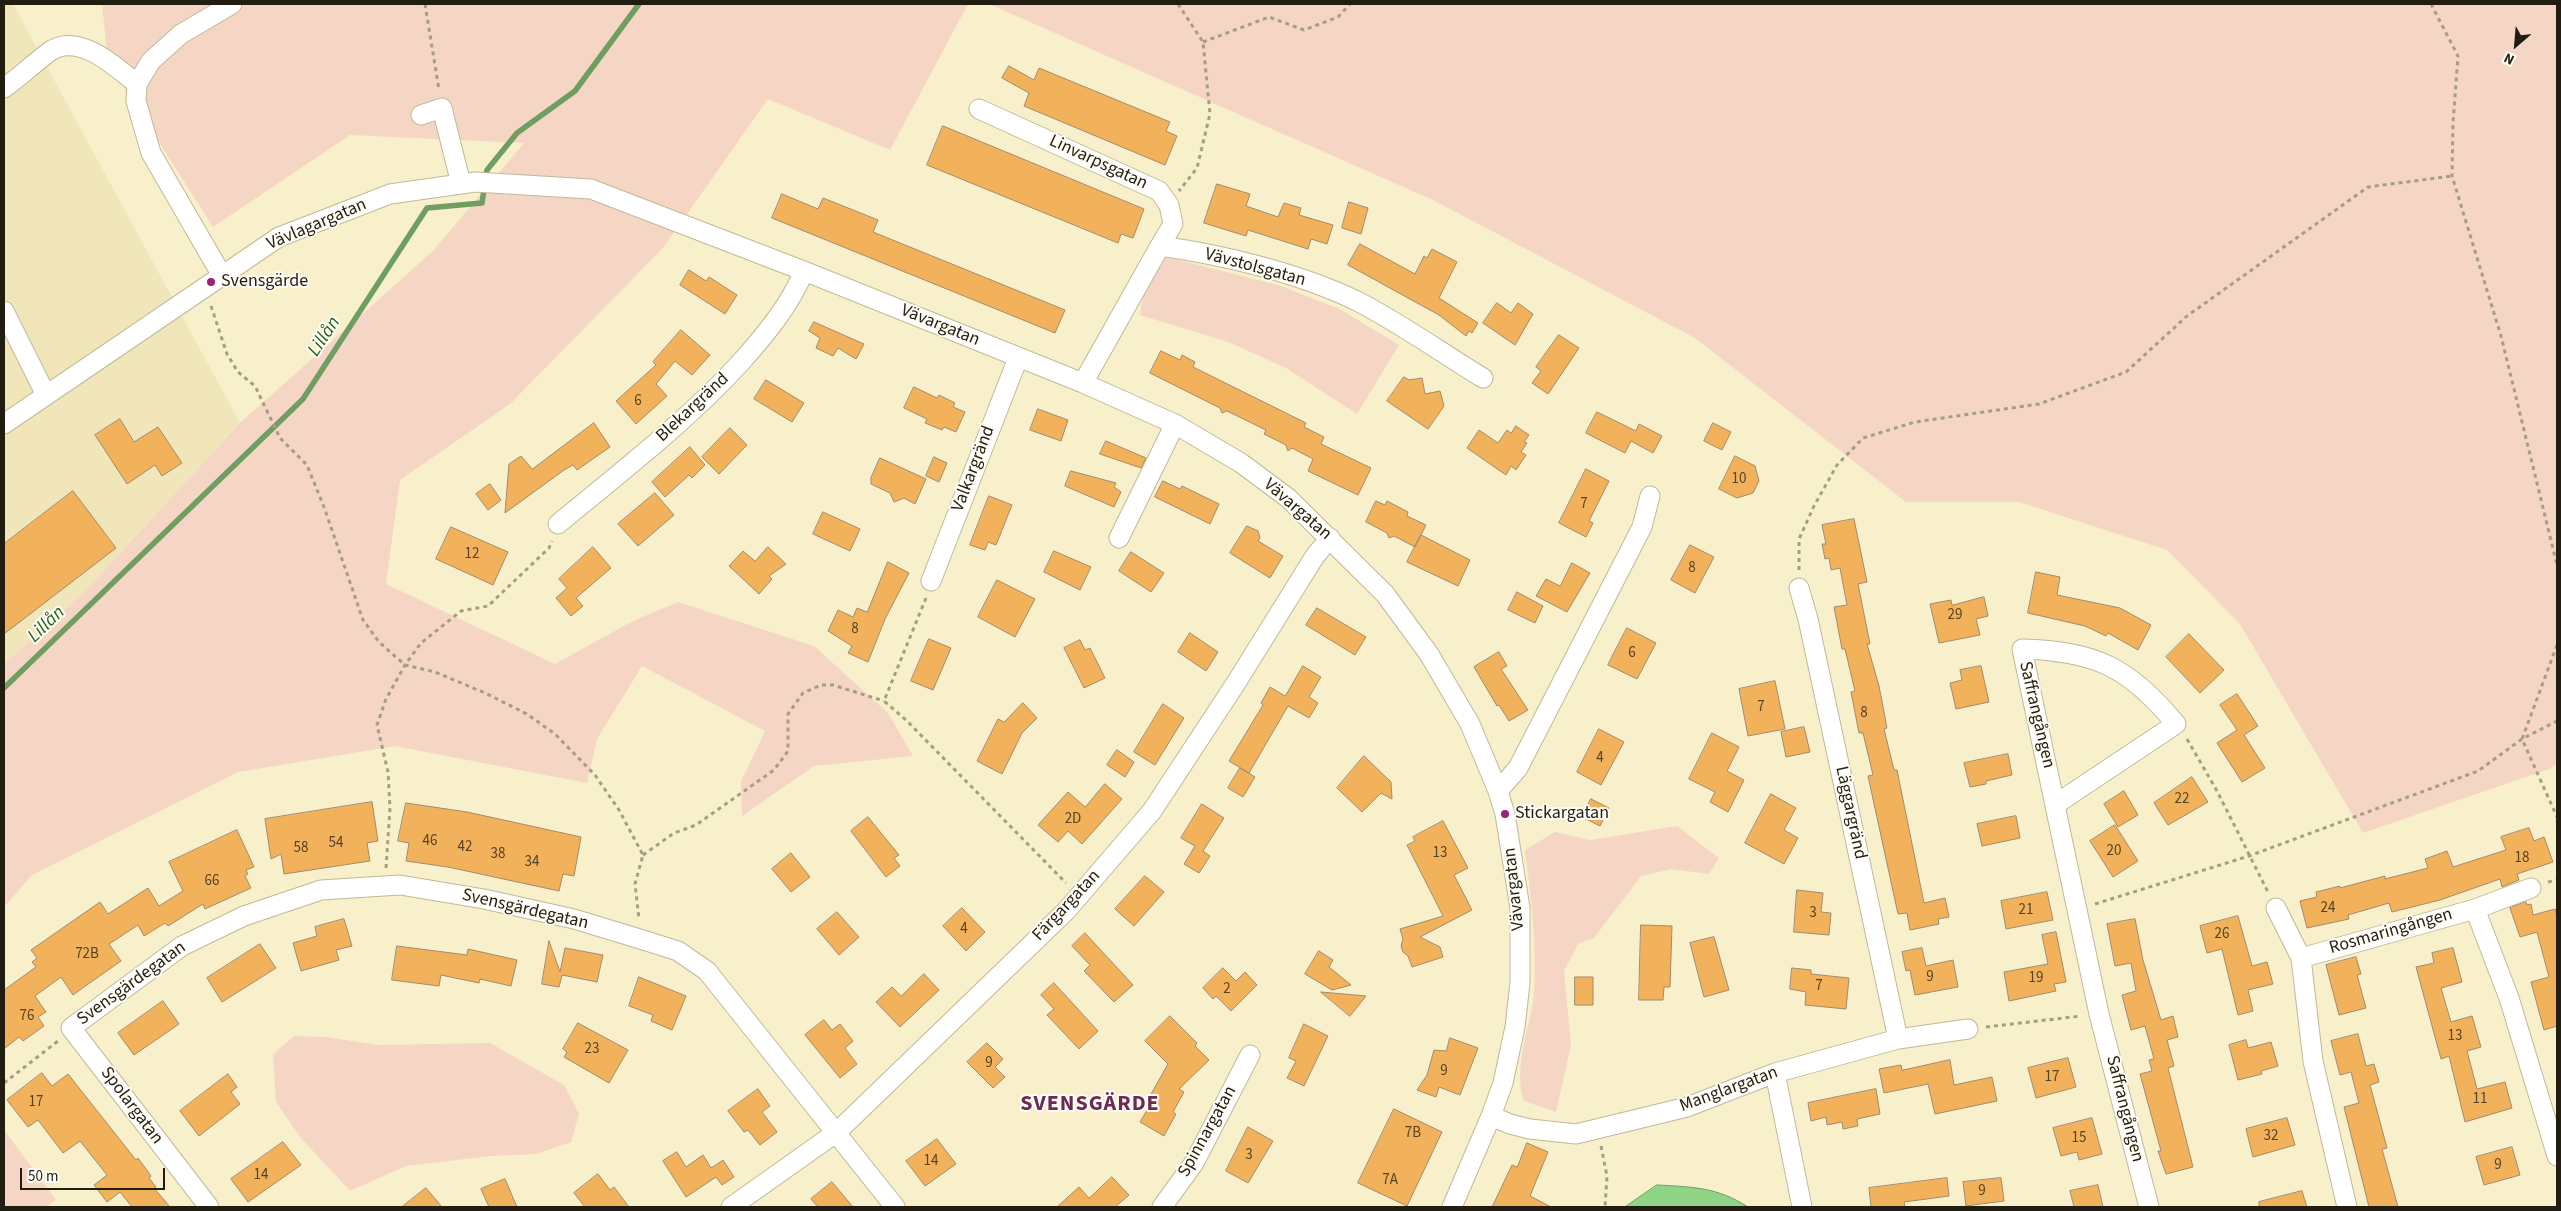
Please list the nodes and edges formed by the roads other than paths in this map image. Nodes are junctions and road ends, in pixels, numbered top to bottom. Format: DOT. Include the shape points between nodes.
graph roads {
  1 [pos="232,4"];
  2 [pos="137,84"];
  3 [pos="4,88"];
  4 [pos="979,109"];
  5 [pos="421,115"];
  6 [pos="468,183"];
  7 [pos="591,189"];
  8 [pos="1160,246"];
  9 [pos="804,271"];
  10 [pos="221,274"];
  11 [pos="4,311"];
  12 [pos="1018,358"];
  13 [pos="1483,378"];
  14 [pos="1083,383"];
  15 [pos="46,395"];
  16 [pos="4,424"];
  17 [pos="1175,424"];
  18 [pos="1650,496"];
  19 [pos="558,524"];
  20 [pos="1119,538"];
  21 [pos="1330,538"];
  22 [pos="931,581"];
  23 [pos="1799,588"];
  24 [pos="1498,790"];
  25 [pos="2056,804"];
  26 [pos="2531,888"];
  27 [pos="2276,908"];
  28 [pos="2475,909"];
  29 [pos="2301,958"];
  30 [pos="72,1028"];
  31 [pos="1968,1029"];
  32 [pos="1898,1039"];
  33 [pos="1250,1055"];
  34 [pos="1775,1073"];
  35 [pos="1491,1116"];
  36 [pos="837,1132"];
  37 [pos="2557,1156"];
  38 [pos="209,1207"];
  39 [pos="731,1207"];
  40 [pos="895,1207"];
  41 [pos="1162,1207"];
  42 [pos="1452,1207"];
  43 [pos="1802,1207"];
  44 [pos="2149,1207"];
  45 [pos="2347,1207"];
  1 -- 2 [label="street" via="181,34 151,61"];
  2 -- 3 [label="street" via="102,56 77,47 56,48"];
  2 -- 10 [label="street" via="136,101 151,153"];
  4 -- 8 [label="street, Linvarpsgatan" via="1159,190 1168,205 1173,224"];
  5 -- 6 [label="street" via="442,108"];
  6 -- 7 [label="street, Vävlagargatan"];
  6 -- 10 [label="street, Vävlagargatan" via="390,194 279,237"];
  7 -- 9 [label="street, Vävargatan"];
  8 -- 13 [label="street, Vävstolsgatan" via="1211,253 1324,287 1358,302"];
  8 -- 14 [label="street"];
  9 -- 12 [label="street, Vävargatan"];
  9 -- 19 [label="street, Blekargränd" via="765,335 708,398"];
  10 -- 15 [label="street, Vävlagargatan"];
  11 -- 15 [label="street"];
  12 -- 14 [label="street, Vävargatan"];
  12 -- 22 [label="street, Valkargränd"];
  14 -- 17 [label="street, Vävargatan"];
  15 -- 16 [label="street, Vävlagargatan"];
  17 -- 20 [label="street"];
  17 -- 21 [label="street, Vävargatan" via="1241,463 1288,498"];
  18 -- 24 [label="street" via="1642,527 1543,722 1518,768"];
  21 -- 24 [label="street, Vävargatan" via="1385,594 1429,654 1470,724"];
  21 -- 36 [label="street, Färgargatan" via="1314,556 1236,683 1152,810 1066,911"];
  23 -- 32 [label="street, Läggargränd"];
  24 -- 35 [label="street, Vävargatan" via="1520,908 1520,983 1505,1074"];
  25 -- 25 [label="street, Saffrangången" via="2022,649 2056,650 2089,656 2122,673 2155,698 2176,724"];
  25 -- 44 [label="street, Saffrangången" via="2100,1014"];
  26 -- 28 [label="street"];
  27 -- 29 [label="street"];
  28 -- 29 [label="street, Rosmaringången"];
  28 -- 37 [label="street, Rosmaringången" via="2508,998"];
  29 -- 45 [label="street" via="2313,1061"];
  30 -- 36 [label="street, Svensgärdegatan" via="182,946 244,916 321,890 400,885 574,919 678,951 707,971"];
  30 -- 38 [label="street, Spolargatan"];
  31 -- 32 [label="street, Manglargatan"];
  32 -- 34 [label="street, Manglargatan"];
  33 -- 41 [label="street, Spinnargatan" via="1194,1164"];
  34 -- 35 [label="street, Manglargatan" via="1687,1107 1576,1134 1530,1129"];
  34 -- 43 [label="street"];
  35 -- 42 [label="street, Vävargatan"];
  36 -- 39 [label="street, Färgargatan"];
  36 -- 40 [label="street, Svensgärdegatan"];
}
